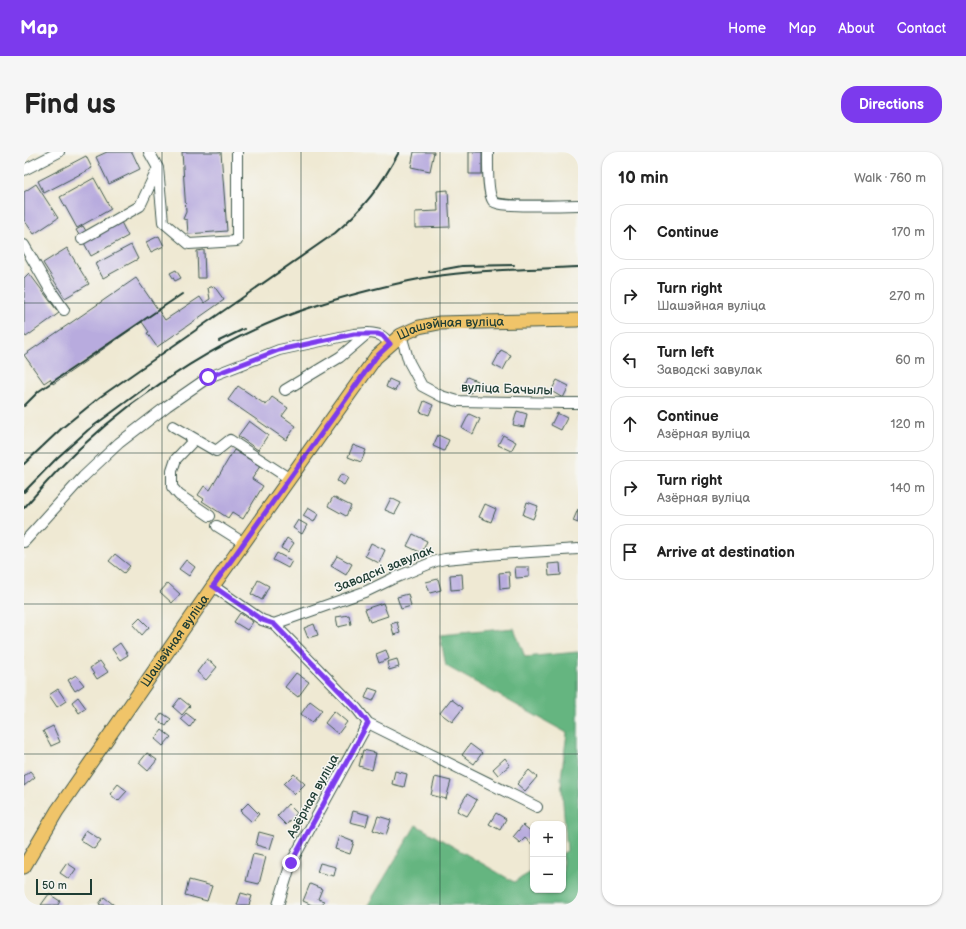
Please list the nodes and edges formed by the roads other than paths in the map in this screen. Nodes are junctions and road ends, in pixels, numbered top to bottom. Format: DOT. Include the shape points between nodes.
graph roads {
  1 [pos="59,152"];
  2 [pos="149,152"];
  3 [pos="237,152"];
  4 [pos="488,152"];
  5 [pos="158,168"];
  6 [pos="24,170"];
  7 [pos="578,205"];
  8 [pos="82,239"];
  9 [pos="24,245"];
  10 [pos="64,310"];
  11 [pos="578,320"];
  12 [pos="368,333"];
  13 [pos="402,336"];
  14 [pos="390,344"];
  15 [pos="285,390"];
  16 [pos="578,402"];
  17 [pos="173,426"];
  18 [pos="195,439"];
  19 [pos="290,479"];
  20 [pos="210,516"];
  21 [pos="216,526"];
  22 [pos="24,542"];
  23 [pos="244,543"];
  24 [pos="578,549"];
  25 [pos="213,586"];
  26 [pos="274,624"];
  27 [pos="368,723"];
  28 [pos="537,807"];
  29 [pos="24,867"];
  30 [pos="278,905"];
  1 -- 6 [label="street"];
  2 -- 5 [label="street"];
  3 -- 5 [label="street" via="237,242 189,244 163,222"];
  4 -- 7 [label="street" via="490,194 495,203"];
  5 -- 8 [label="street" via="140,206"];
  9 -- 10 [label="street"];
  11 -- 13 [label="main road, Шашэйная вуліца" via="439,323 419,326"];
  12 -- 14 [label="street" via="383,336"];
  12 -- 15 [label="street" via="340,357"];
  12 -- 22 [label="street" via="279,350 208,377 119,443 83,477"];
  13 -- 14 [label="main road, Шашэйная вуліца"];
  13 -- 16 [label="street, вуліца Бачылы" via="409,362 422,386 441,396 458,401"];
  14 -- 19 [label="main road, Шашэйная вуліца" via="376,357"];
  17 -- 18 [label="street"];
  18 -- 19 [label="street" via="216,451 230,440"];
  18 -- 20 [label="street" via="176,459 172,471 172,487 178,495"];
  19 -- 23 [label="main road, Шашэйная вуліца"];
  21 -- 23 [label="street"];
  23 -- 25 [label="main road, Шашэйная вуліца"];
  24 -- 26 [label="street, Заводскі завулак" via="436,561 367,591"];
  25 -- 26 [label="street" via="262,620"];
  25 -- 29 [label="main road, Шашэйная вуліца" via="58,811"];
  26 -- 27 [label="street"];
  27 -- 28 [label="street"];
  27 -- 30 [label="street, Азёрная вуліца" via="291,863"];
}
